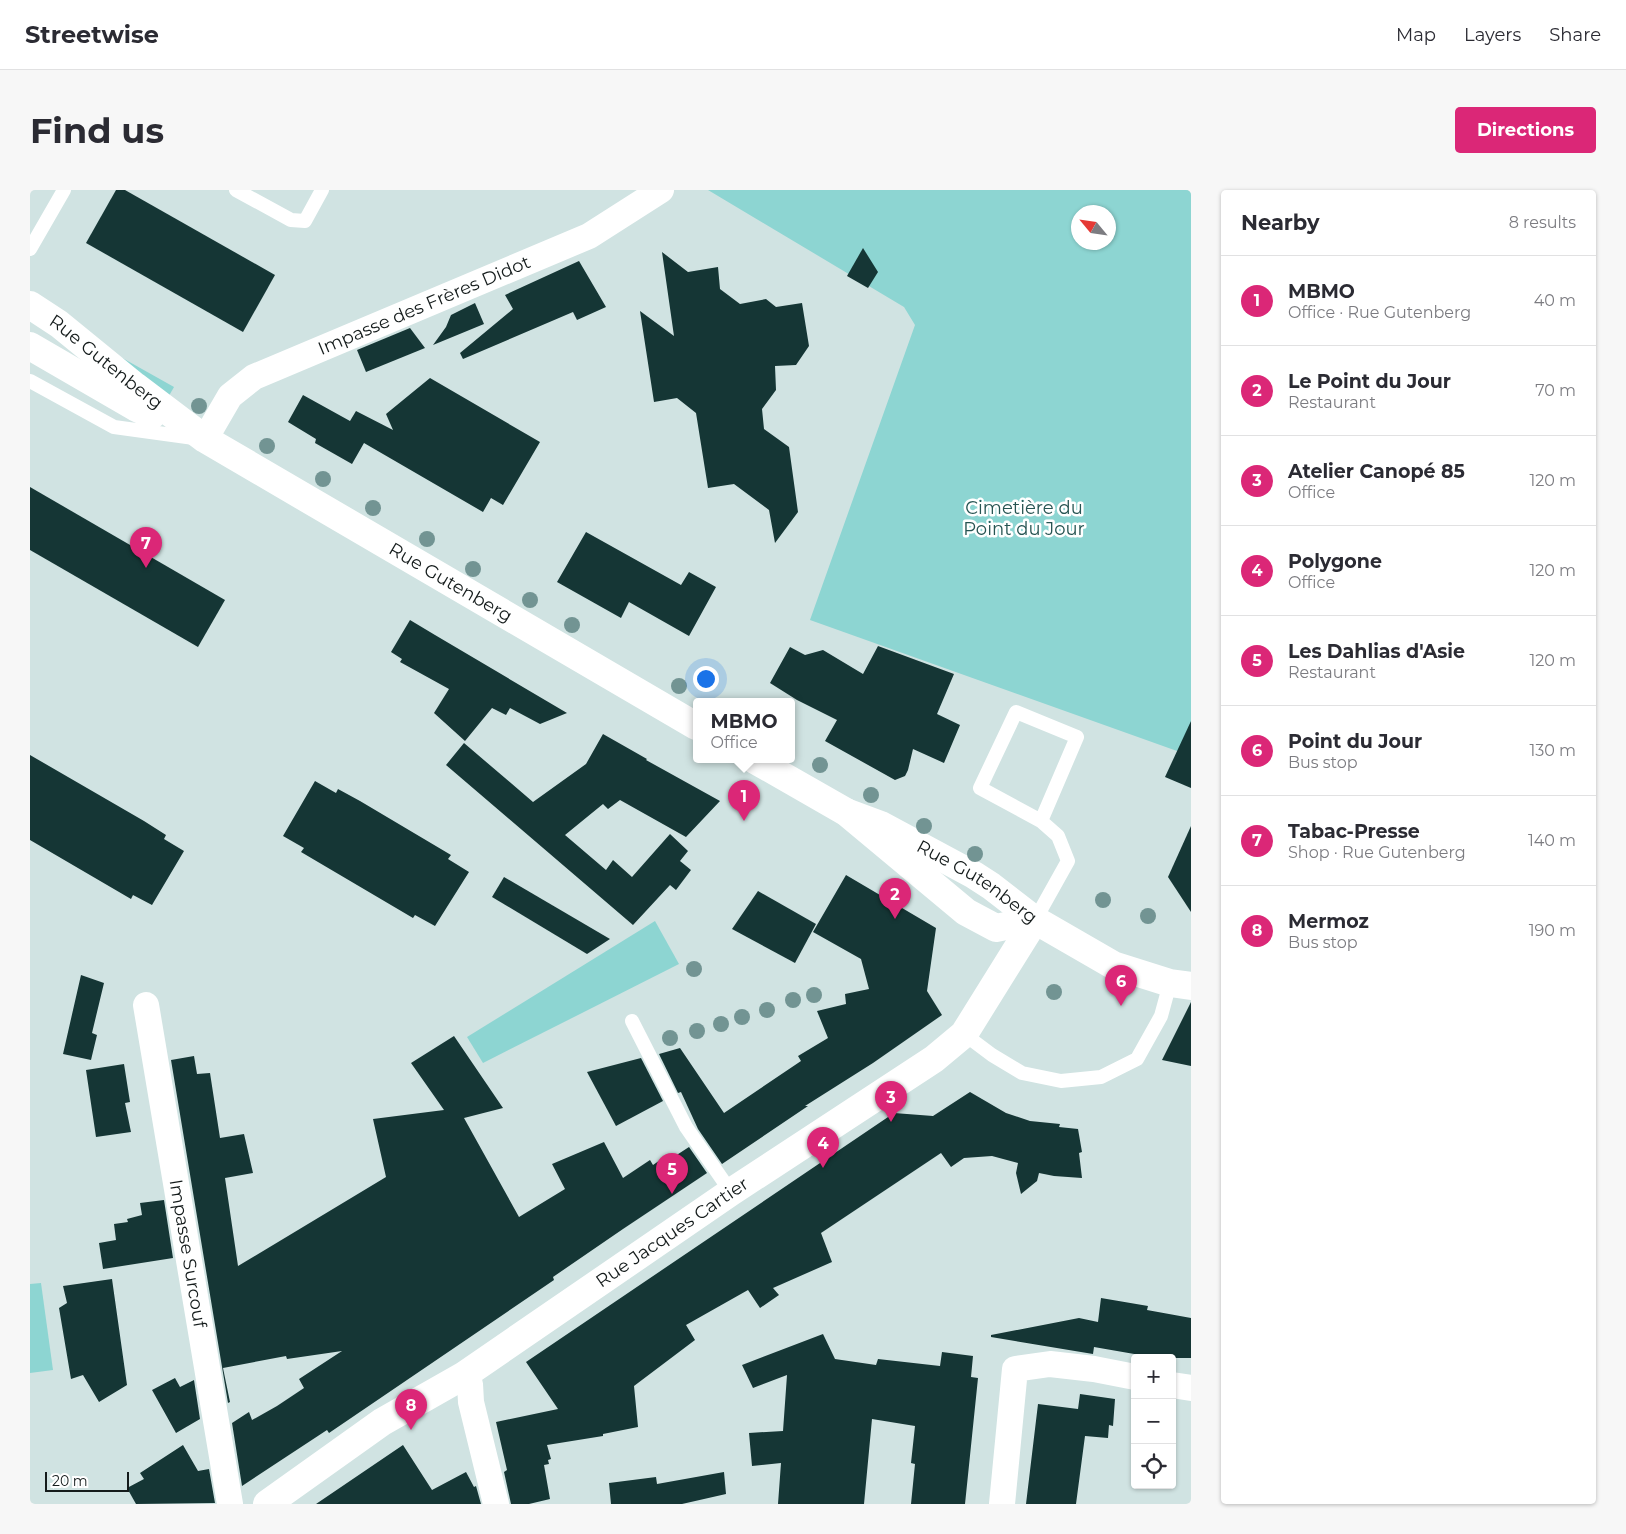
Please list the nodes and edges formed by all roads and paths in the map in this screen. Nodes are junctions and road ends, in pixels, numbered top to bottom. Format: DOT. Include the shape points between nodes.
graph roads {
  1 [pos="64,190"];
  2 [pos="236,190"];
  3 [pos="322,190"];
  4 [pos="661,190"];
  5 [pos="30,249"];
  6 [pos="30,305"];
  7 [pos="30,346"];
  8 [pos="30,381"];
  9 [pos="206,439"];
  10 [pos="693,724"];
  11 [pos="760,763"];
  12 [pos="1041,822"];
  13 [pos="1035,920"];
  14 [pos="1181,985"];
  15 [pos="146,1004"];
  16 [pos="632,1021"];
  17 [pos="964,1034"];
  18 [pos="731,1192"];
  19 [pos="463,1376"];
  20 [pos="1131,1376"];
  21 [pos="1176,1386"];
  22 [pos="1191,1388"];
  23 [pos="230,1504"];
  24 [pos="267,1504"];
  25 [pos="496,1504"];
  26 [pos="1002,1504"];
  1 -- 5 [label="lane"];
  2 -- 3 [label="lane" via="291,220 305,221"];
  4 -- 9 [label="street, Impasse des Frères Didot" via="589,236 254,377 230,396"];
  6 -- 9 [label="main road, Rue Gutenberg"];
  7 -- 9 [label="main road, Rue Gutenberg" via="135,407"];
  8 -- 9 [label="lane" via="114,427"];
  9 -- 10 [label="main road, Rue Gutenberg"];
  11 -- 13 [label="main road, Rue Gutenberg" via="846,812 881,825 974,875"];
  12 -- 12 [label="lane" via="1077,737 1016,712 980,788"];
  12 -- 13 [label="lane" via="1058,836 1068,861"];
  13 -- 14 [label="main road, Rue Gutenberg" via="1113,965"];
  13 -- 17 [label="main road, Rue Jacques Cartier"];
  14 -- 17 [label="lane" via="1137,1059 1101,1077 1061,1081 1022,1073"];
  15 -- 23 [label="street, Impasse Surcouf"];
  16 -- 18 [label="lane" via="686,1127"];
  17 -- 18 [label="main road, Rue Jacques Cartier" via="934,1059"];
  18 -- 19 [label="main road, Rue Jacques Cartier"];
  19 -- 24 [label="main road, Rue Jacques Cartier" via="382,1422"];
  19 -- 25 [label="street" via="470,1384 471,1402"];
  20 -- 26 [label="street" via="1050,1364 1016,1369"];
  21 -- 22 [label="street"];
}
